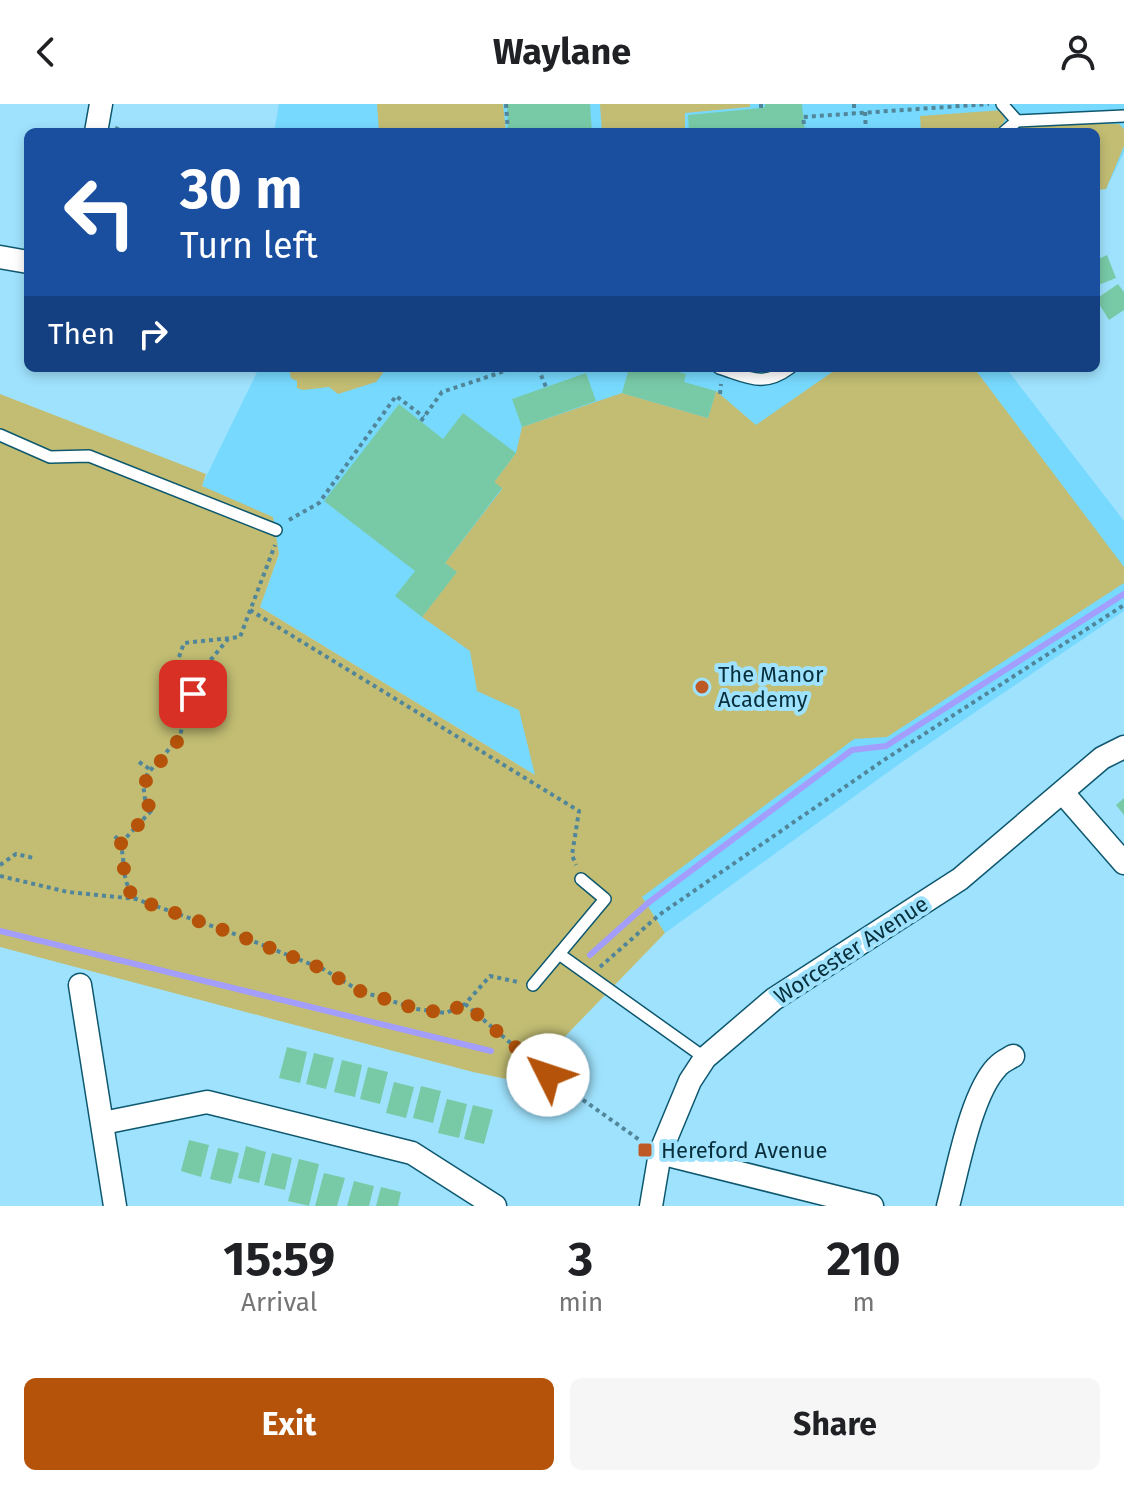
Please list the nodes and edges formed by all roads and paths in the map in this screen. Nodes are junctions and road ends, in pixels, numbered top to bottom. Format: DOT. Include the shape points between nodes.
graph roads {
  1 [pos="101,104"];
  2 [pos="506,104"];
  3 [pos="854,104"];
  4 [pos="989,104"];
  5 [pos="1002,104"];
  6 [pos="952,105"];
  7 [pos="865,112"];
  8 [pos="854,113"];
  9 [pos="1124,116"];
  10 [pos="1017,121"];
  11 [pos="97,128"];
  12 [pos="508,128"];
  13 [pos="804,128"];
  14 [pos="866,128"];
  15 [pos="1009,128"];
  16 [pos="1,261"];
  17 [pos="24,262"];
  18 [pos="502,372"];
  19 [pos="540,372"];
  20 [pos="731,372"];
  21 [pos="785,372"];
  22 [pos="546,387"];
  23 [pos="0,435"];
  24 [pos="279,533"];
  25 [pos="1124,605"];
  26 [pos="250,610"];
  27 [pos="228,639"];
  28 [pos="179,657"];
  29 [pos="1124,747"];
  30 [pos="139,762"];
  31 [pos="151,770"];
  32 [pos="1063,793"];
  33 [pos="115,836"];
  34 [pos="121,843"];
  35 [pos="34,858"];
  36 [pos="1124,863"];
  37 [pos="0,865"];
  38 [pos="0,876"];
  39 [pos="581,879"];
  40 [pos="136,899"];
  41 [pos="559,954"];
  42 [pos="589,976"];
  43 [pos="80,985"];
  44 [pos="533,985"];
  45 [pos="465,1004"];
  46 [pos="1013,1056"];
  47 [pos="705,1058"];
  48 [pos="103,1123"];
  49 [pos="660,1153"];
  50 [pos="115,1206"];
  51 [pos="495,1206"];
  52 [pos="651,1206"];
  53 [pos="872,1206"];
  54 [pos="948,1206"];
  1 -- 11 [label="street"];
  2 -- 12 [label="path"];
  3 -- 8 [label="path"];
  4 -- 6 [label="path"];
  5 -- 10 [label="lane"];
  6 -- 7 [label="path"];
  7 -- 8 [label="path"];
  7 -- 14 [label="path"];
  8 -- 13 [label="path" via="803,117"];
  9 -- 10 [label="lane"];
  10 -- 15 [label="lane"];
  16 -- 17 [label="street"];
  18 -- 24 [label="path" via="442,392 422,419 396,396 319,503 290,519"];
  19 -- 22 [label="path"];
  20 -- 21 [label="lane" via="758,381"];
  23 -- 24 [label="lane" via="50,457 89,456"];
  24 -- 26 [label="path"];
  25 -- 42 [label="path" via="884,760 659,915"];
  26 -- 27 [label="path" via="240,637"];
  26 -- 39 [label="path" via="579,811 572,855"];
  27 -- 28 [label="path" via="184,643"];
  27 -- 31 [label="path" via="204,668 179,738"];
  29 -- 32 [label="street, Worcester Avenue" via="1102,758"];
  30 -- 31 [label="path"];
  31 -- 34 [label="path" via="143,784 151,811"];
  32 -- 36 [label="street"];
  32 -- 47 [label="street, Worcester Avenue" via="960,879 774,999"];
  33 -- 34 [label="path"];
  34 -- 40 [label="path" via="126,887"];
  35 -- 37 [label="path" via="16,854"];
  38 -- 40 [label="path" via="68,892"];
  39 -- 41 [label="lane" via="605,899"];
  40 -- 45 [label="path" via="323,969 360,991 446,1013"];
  41 -- 42 [label="lane"];
  41 -- 44 [label="lane"];
  42 -- 47 [label="lane"];
  43 -- 48 [label="street"];
  44 -- 45 [label="path" via="490,976"];
  45 -- 49 [label="path" via="548,1075"];
  46 -- 54 [label="street" via="997,1066 982,1091"];
  47 -- 49 [label="street, Worcester Avenue"];
  48 -- 50 [label="street"];
  48 -- 51 [label="street" via="207,1102 412,1153"];
  49 -- 52 [label="street, Worcester Avenue"];
  49 -- 53 [label="street"];
}
